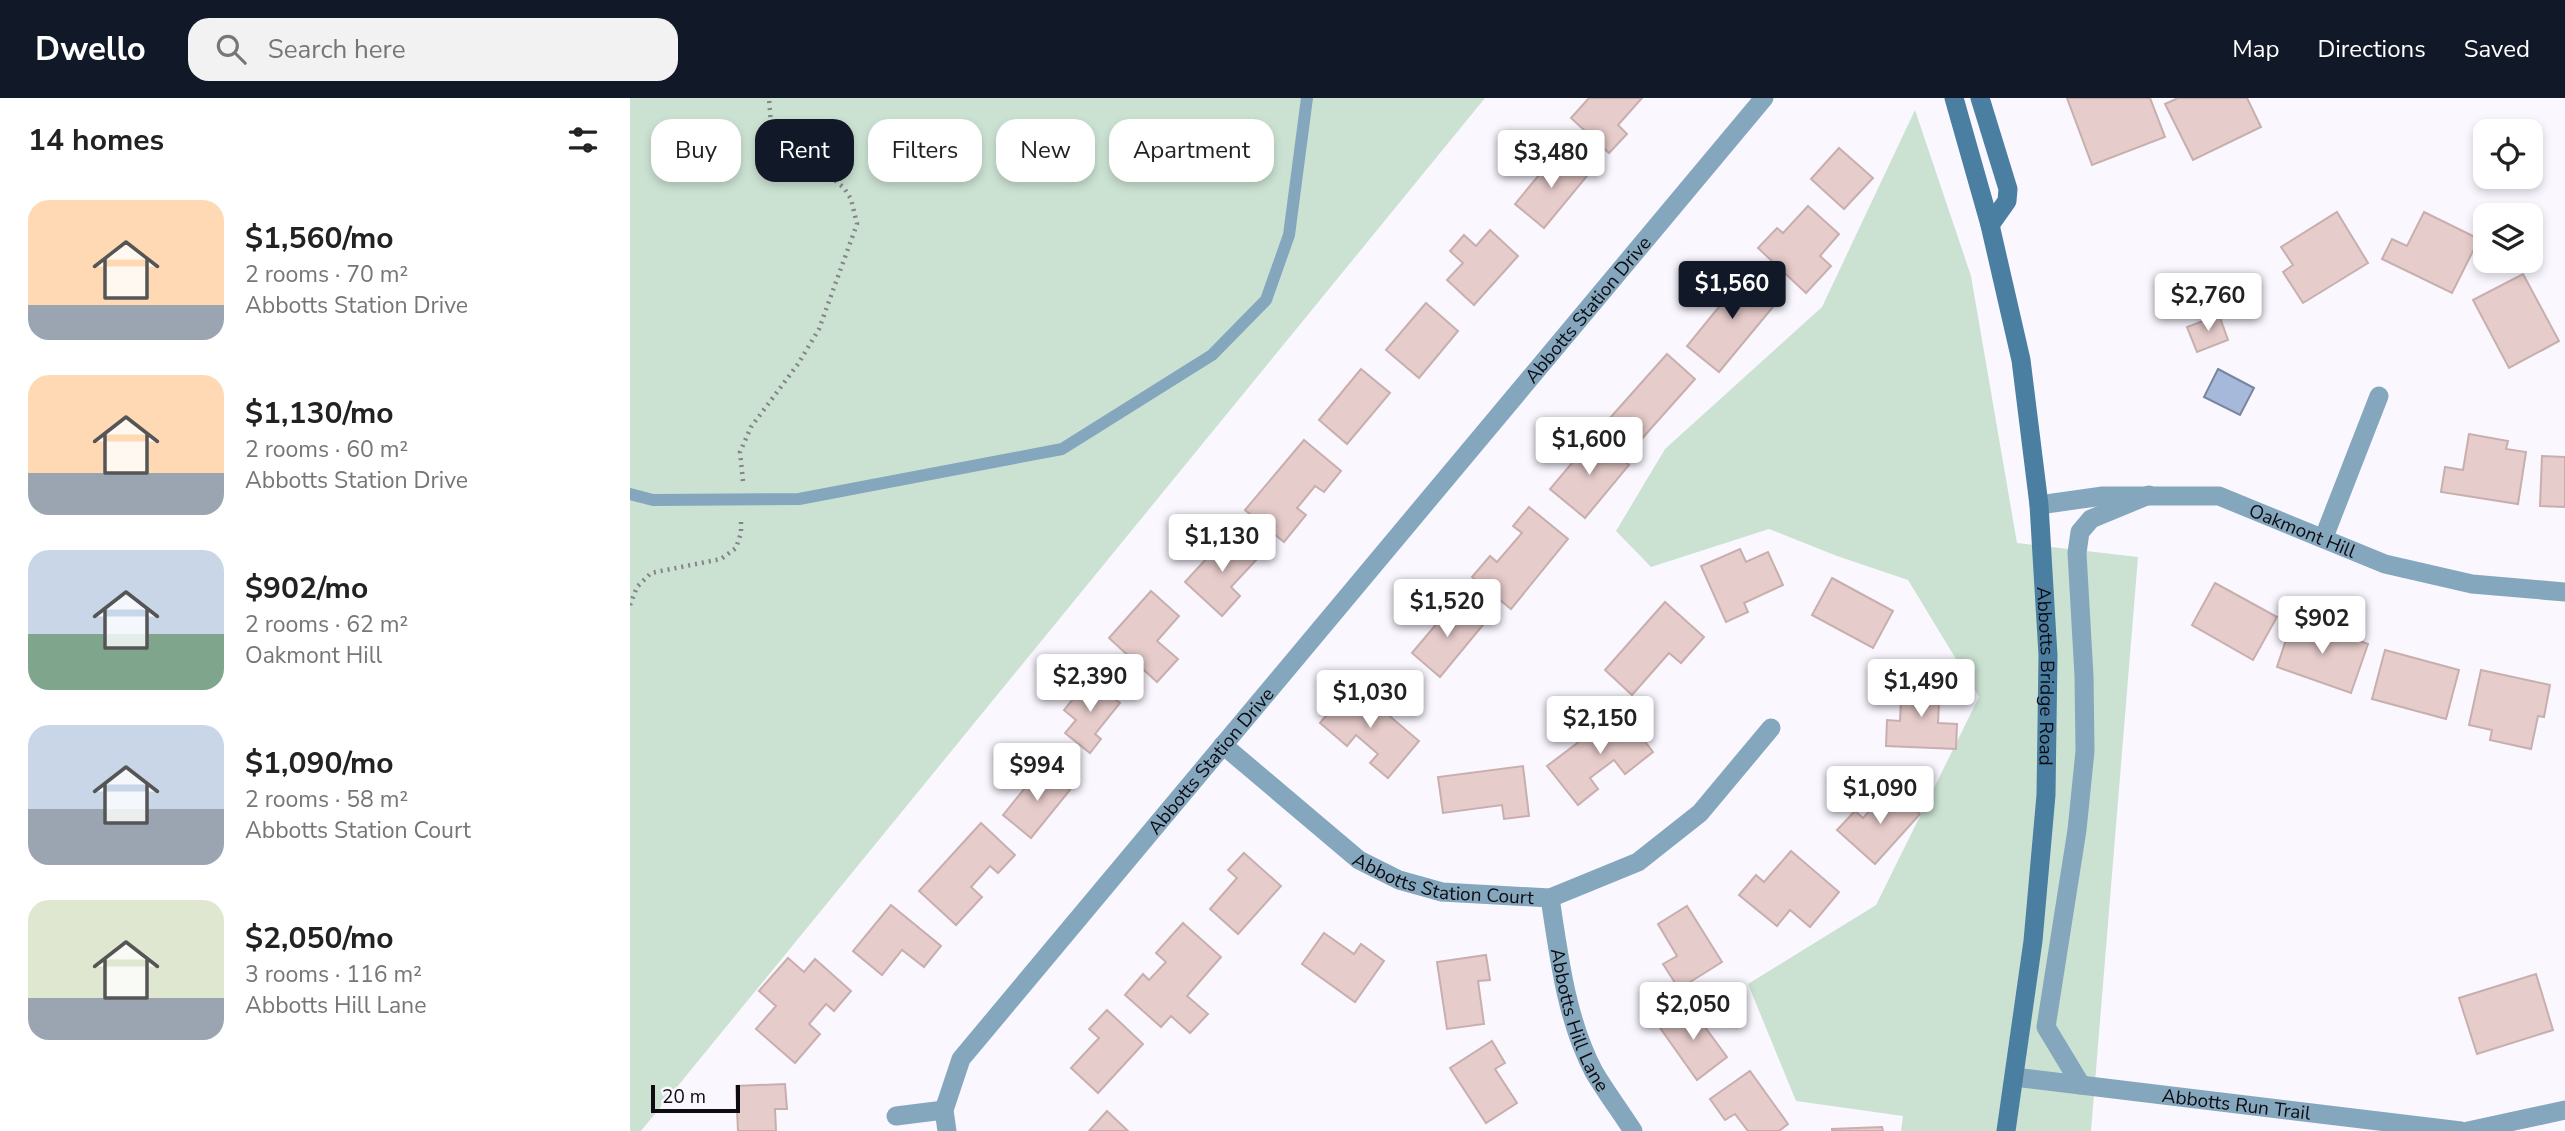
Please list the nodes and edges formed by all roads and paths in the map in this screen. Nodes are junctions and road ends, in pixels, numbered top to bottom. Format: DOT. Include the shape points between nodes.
graph roads {
  1 [pos="769,98"];
  2 [pos="1307,98"];
  3 [pos="1764,98"];
  4 [pos="1954,98"];
  5 [pos="1980,98"];
  6 [pos="1990,225"];
  7 [pos="2379,396"];
  8 [pos="743,481"];
  9 [pos="630,494"];
  10 [pos="2149,495"];
  11 [pos="2039,505"];
  12 [pos="740,524"];
  13 [pos="2324,537"];
  14 [pos="2565,592"];
  15 [pos="630,604"];
  16 [pos="1771,728"];
  17 [pos="1223,745"];
  18 [pos="1550,898"];
  19 [pos="2014,1077"];
  20 [pos="2081,1085"];
  21 [pos="944,1110"];
  22 [pos="2565,1110"];
  23 [pos="895,1116"];
  24 [pos="947,1131"];
  25 [pos="1633,1131"];
  26 [pos="2006,1131"];
  27 [pos="2461,1131"];
  28 [pos="2468,1131"];
  1 -- 8 [label="path" via="771,125 779,145 844,188 857,224 819,329 751,427 740,452"];
  2 -- 9 [label="lane" via="1289,235 1266,300 1212,355 1062,449 799,499 653,500"];
  3 -- 17 [label="street, Abbotts Station Drive"];
  4 -- 6 [label="main road, Abbotts Bridge Road"];
  5 -- 6 [label="main road" via="2008,189 2007,201"];
  6 -- 11 [label="main road, Abbotts Bridge Road" via="2021,360"];
  7 -- 13 [label="street"];
  10 -- 11 [label="street, Oakmont Hill"];
  10 -- 13 [label="street, Oakmont Hill" via="2218,496"];
  10 -- 20 [label="street, Abbotts Bridge Road" via="2091,519 2080,531 2077,553 2085,751 2046,1027"];
  11 -- 19 [label="main road, Abbotts Bridge Road" via="2048,655 2046,795 2033,941"];
  12 -- 15 [label="path" via="736,548 721,559 651,573 637,587"];
  13 -- 14 [label="street, Oakmont Hill" via="2385,564 2472,584"];
  16 -- 18 [label="street, Abbotts Station Court" via="1700,813 1639,862"];
  17 -- 18 [label="street, Abbotts Station Court" via="1359,860 1399,880 1442,892"];
  17 -- 21 [label="street, Abbotts Station Drive" via="961,1059"];
  18 -- 25 [label="street, Abbotts Hill Lane" via="1574,1021 1594,1071"];
  19 -- 20 [label="street, Abbotts Run Trail"];
  19 -- 26 [label="main road, Abbotts Bridge Road"];
  20 -- 27 [label="street, Abbotts Run Trail"];
  21 -- 23 [label="street"];
  21 -- 24 [label="street, Abbotts Station Drive"];
  22 -- 28 [label="street"];
}
